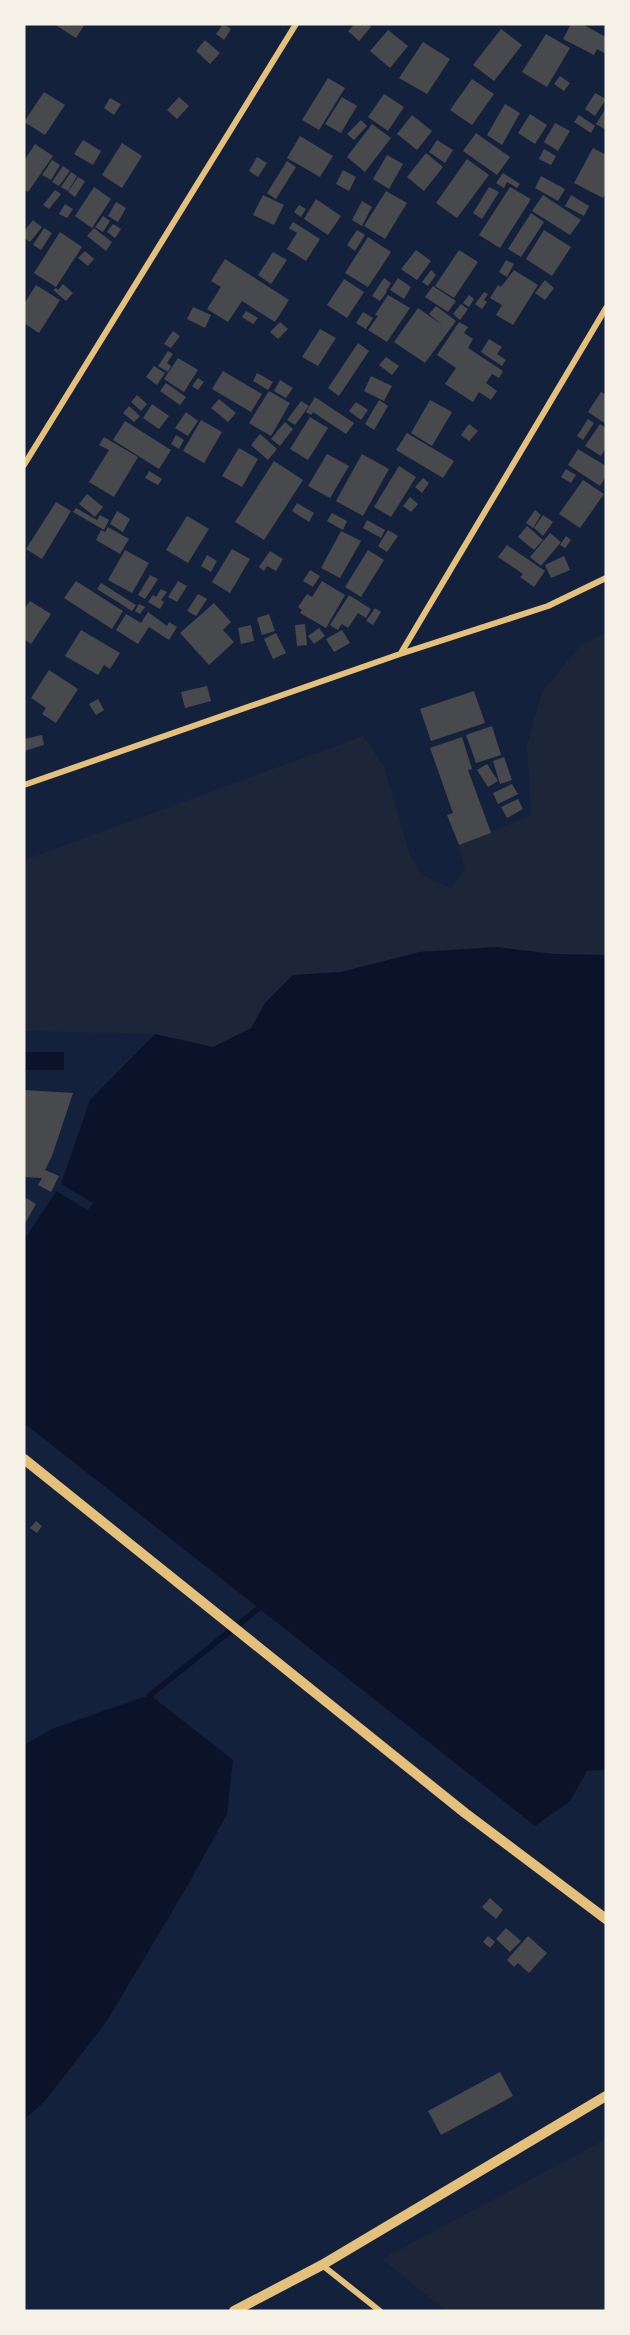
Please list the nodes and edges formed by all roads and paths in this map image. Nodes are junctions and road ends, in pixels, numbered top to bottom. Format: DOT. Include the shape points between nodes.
graph roads {
  1 [pos="296,24"];
  2 [pos="606,308"];
  3 [pos="24,465"];
  4 [pos="606,578"];
  5 [pos="400,654"];
  6 [pos="24,785"];
  7 [pos="24,1459"];
  8 [pos="606,1919"];
  9 [pos="606,2096"];
  10 [pos="322,2265"];
  11 [pos="234,2311"];
  12 [pos="380,2311"];
  1 -- 3 [label="street"];
  2 -- 5 [label="street"];
  4 -- 5 [label="street" via="548,606"];
  5 -- 6 [label="street"];
  7 -- 8 [label="street" via="465,1813"];
  9 -- 10 [label="street"];
  10 -- 11 [label="street"];
  10 -- 12 [label="street"];
}
